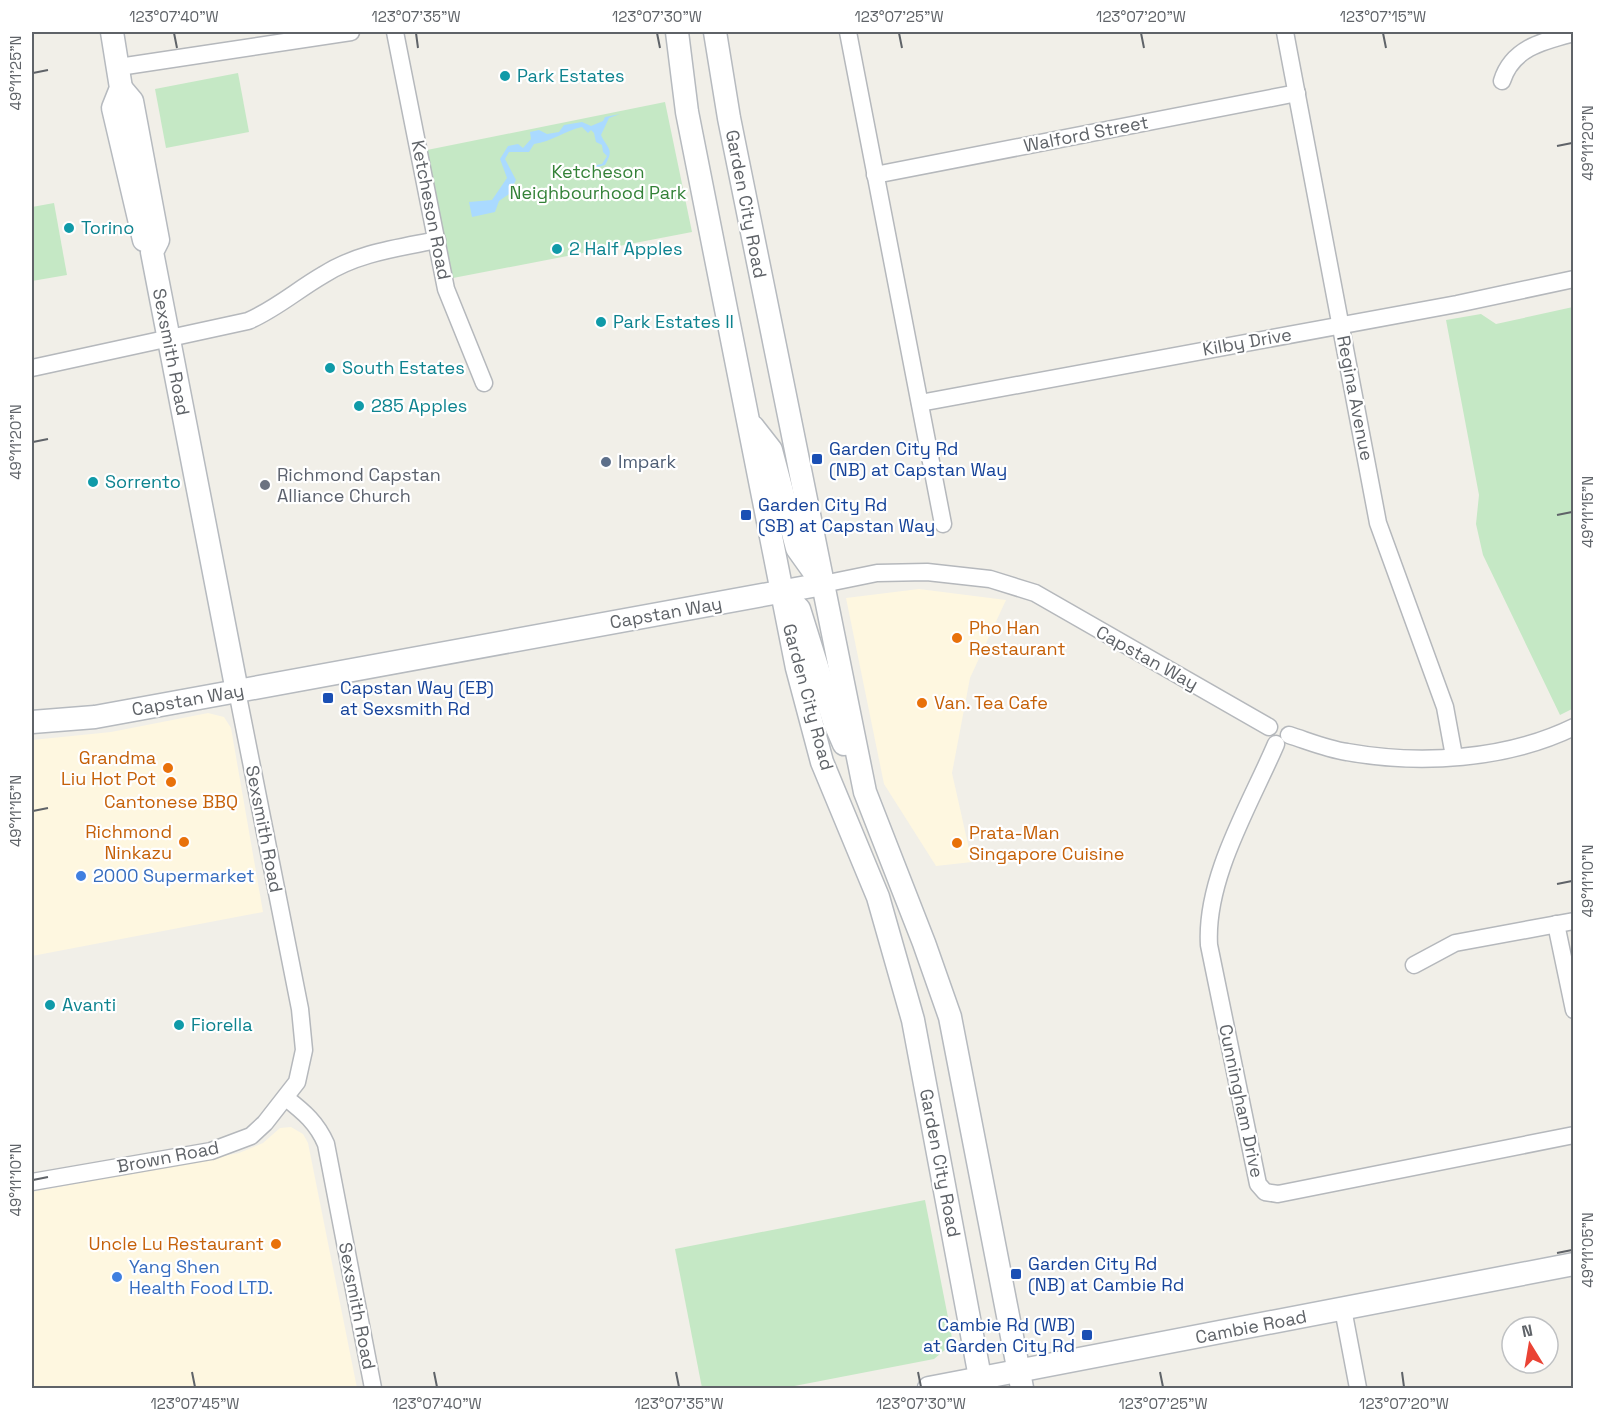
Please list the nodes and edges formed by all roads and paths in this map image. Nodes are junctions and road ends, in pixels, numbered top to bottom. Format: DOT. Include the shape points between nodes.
graph roads {
  1 [pos="112,32"];
  2 [pos="351,32"];
  3 [pos="395,32"];
  4 [pos="677,32"];
  5 [pos="715,32"];
  6 [pos="848,32"];
  7 [pos="1285,32"];
  8 [pos="1574,33"];
  9 [pos="120,77"];
  10 [pos="1502,81"];
  11 [pos="1297,93"];
  12 [pos="875,175"];
  13 [pos="437,240"];
  14 [pos="1574,279"];
  15 [pos="1341,325"];
  16 [pos="169,339"];
  17 [pos="32,368"];
  18 [pos="484,383"];
  19 [pos="920,403"];
  20 [pos="750,424"];
  21 [pos="943,524"];
  22 [pos="823,584"];
  23 [pos="782,592"];
  24 [pos="237,691"];
  25 [pos="32,722"];
  26 [pos="1574,727"];
  27 [pos="1283,740"];
  28 [pos="1454,756"];
  29 [pos="865,792"];
  30 [pos="1574,921"];
  31 [pos="1556,924"];
  32 [pos="1414,965"];
  33 [pos="1574,1010"];
  34 [pos="286,1098"];
  35 [pos="1574,1135"];
  36 [pos="32,1182"];
  37 [pos="1574,1264"];
  38 [pos="1343,1309"];
  39 [pos="1020,1380"];
  40 [pos="981,1384"];
  41 [pos="373,1389"];
  42 [pos="929,1389"];
  43 [pos="1358,1389"];
  1 -- 9 [label="main road, Sexsmith Road"];
  2 -- 9 [label="street"];
  3 -- 13 [label="street, Ketcheson Road"];
  4 -- 20 [label="main road, Garden City Road" via="687,112"];
  5 -- 22 [label="main road, Garden City Road" via="731,130"];
  6 -- 12 [label="street"];
  7 -- 11 [label="street, Regina Avenue"];
  8 -- 10 [label="street" via="1541,41 1522,53 1507,64"];
  9 -- 16 [label="main road, Sexsmith Road" via="113,108 145,246 152,252"];
  11 -- 12 [label="street, Walford Street"];
  11 -- 15 [label="street, Regina Avenue"];
  12 -- 19 [label="street"];
  13 -- 16 [label="street" via="348,262 323,274 270,312 249,321"];
  13 -- 18 [label="street, Ketcheson Road" via="446,289"];
  14 -- 15 [label="street, Kilby Drive"];
  15 -- 19 [label="street, Kilby Drive"];
  15 -- 28 [label="street, Regina Avenue" via="1378,523 1445,707"];
  16 -- 17 [label="street"];
  16 -- 24 [label="main road, Sexsmith Road"];
  19 -- 21 [label="street"];
  20 -- 22 [label="main road" via="771,450 797,548"];
  20 -- 23 [label="main road, Garden City Road"];
  22 -- 23 [label="main road, Capstan Way"];
  22 -- 27 [label="street, Capstan Way" via="877,573 927,572 990,579 1035,593 1269,727 1267,735"];
  22 -- 29 [label="main road, Garden City Road"];
  23 -- 24 [label="main road, Capstan Way"];
  23 -- 29 [label="main road" via="799,609 834,721"];
  23 -- 40 [label="main road, Garden City Road" via="822,762 878,897 913,1020"];
  24 -- 25 [label="main road, Capstan Way" via="95,717"];
  24 -- 34 [label="street, Sexsmith Road" via="303,1031 302,1067"];
  26 -- 28 [label="street" via="1523,746"];
  27 -- 28 [label="street" via="1398,758"];
  27 -- 35 [label="street, Cunningham Drive" via="1213,888 1207,922 1258,1185 1265,1192 1278,1194"];
  29 -- 39 [label="main road, Garden City Road" via="950,1017"];
  30 -- 31 [label="street"];
  31 -- 32 [label="street" via="1455,943"];
  31 -- 33 [label="street"];
  34 -- 36 [label="street, Brown Road" via="251,1136 234,1144"];
  34 -- 41 [label="street, Sexsmith Road" via="307,1114 326,1144"];
  37 -- 38 [label="main road, Cambie Road"];
  38 -- 39 [label="main road, Cambie Road"];
  38 -- 43 [label="street"];
  39 -- 40 [label="main road, Cambie Road"];
  40 -- 42 [label="main road, Cambie Road"];
}
